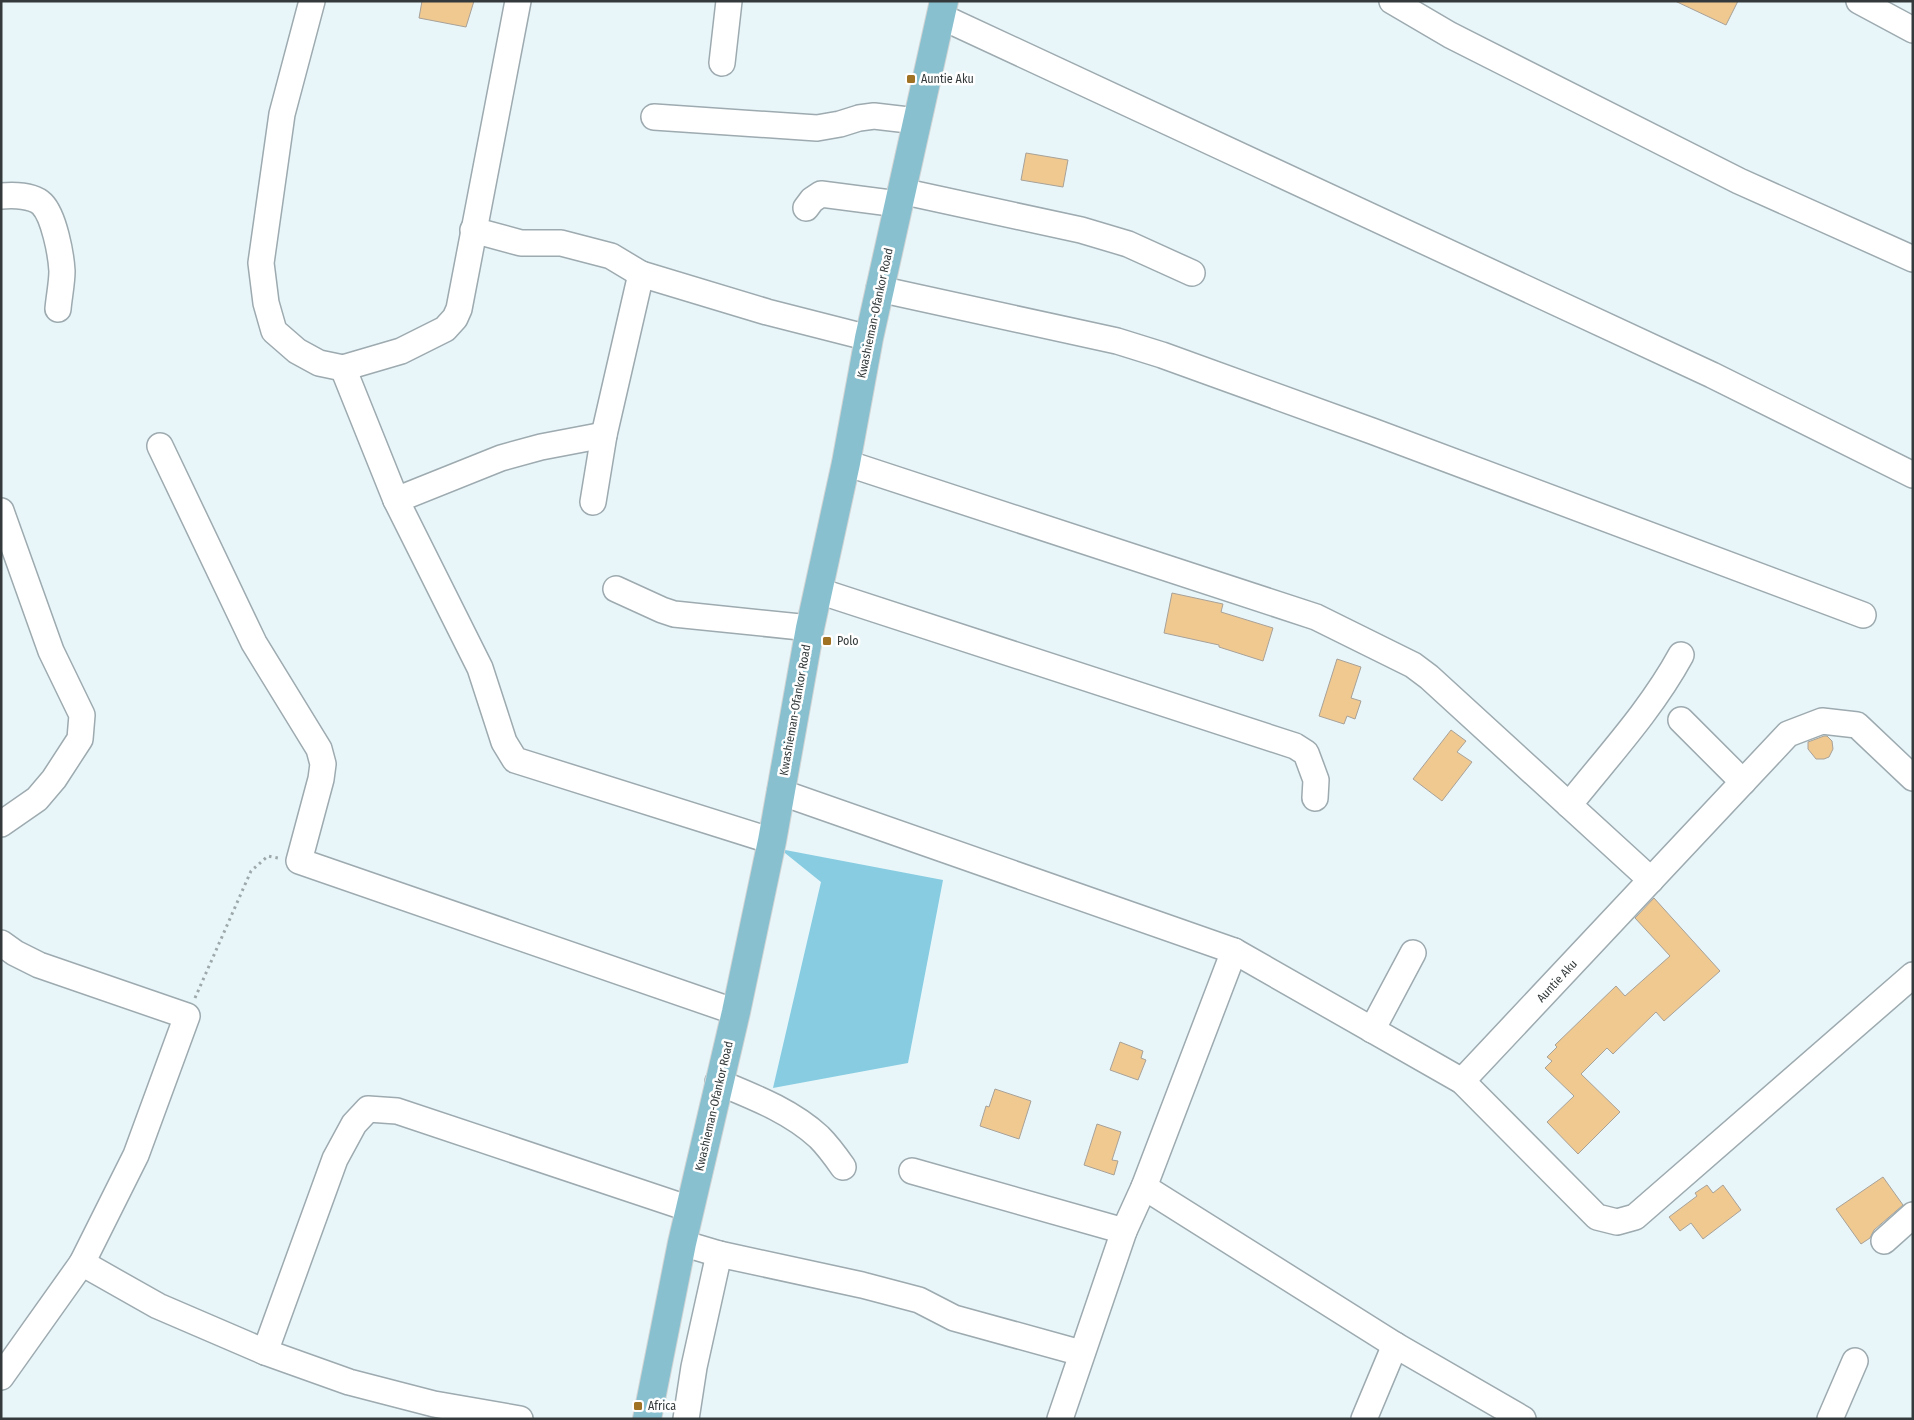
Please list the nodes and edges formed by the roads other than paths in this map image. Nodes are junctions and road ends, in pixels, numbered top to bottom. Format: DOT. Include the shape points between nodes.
graph roads {
  1 [pos="312,1"];
  2 [pos="518,1"];
  3 [pos="728,1"];
  4 [pos="1392,1"];
  5 [pos="1859,1"];
  6 [pos="943,9"];
  7 [pos="1913,30"];
  8 [pos="722,63"];
  9 [pos="654,117"];
  10 [pos="917,121"];
  11 [pos="1,196"];
  12 [pos="899,198"];
  13 [pos="806,208"];
  14 [pos="473,230"];
  15 [pos="1913,259"];
  16 [pos="1192,273"];
  17 [pos="641,274"];
  18 [pos="879,289"];
  19 [pos="58,309"];
  20 [pos="869,338"];
  21 [pos="343,368"];
  22 [pos="604,435"];
  23 [pos="160,446"];
  24 [pos="846,463"];
  25 [pos="1913,475"];
  26 [pos="396,500"];
  27 [pos="593,502"];
  28 [pos="1,511"];
  29 [pos="616,589"];
  30 [pos="819,591"];
  31 [pos="1863,615"];
  32 [pos="810,628"];
  33 [pos="1681,655"];
  34 [pos="1681,720"];
  35 [pos="1913,778"];
  36 [pos="1744,782"];
  37 [pos="780,792"];
  38 [pos="1315,798"];
  39 [pos="1569,805"];
  40 [pos="1,824"];
  41 [pos="772,841"];
  42 [pos="1651,880"];
  43 [pos="1,943"];
  44 [pos="1234,951"];
  45 [pos="1413,954"];
  46 [pos="1913,975"];
  47 [pos="736,1012"];
  48 [pos="1372,1030"];
  49 [pos="1462,1081"];
  50 [pos="718,1082"];
  51 [pos="844,1167"];
  52 [pos="912,1172"];
  53 [pos="1144,1188"];
  54 [pos="690,1209"];
  55 [pos="1913,1215"];
  56 [pos="1124,1231"];
  57 [pos="1884,1241"];
  58 [pos="682,1243"];
  59 [pos="718,1254"];
  60 [pos="82,1263"];
  61 [pos="1395,1345"];
  62 [pos="265,1352"];
  63 [pos="1081,1353"];
  64 [pos="657,1361"];
  65 [pos="1855,1361"];
  66 [pos="694,1368"];
  67 [pos="1,1377"];
  68 [pos="432,1411"];
  69 [pos="520,1419"];
  70 [pos="647,1419"];
  71 [pos="686,1419"];
  72 [pos="1060,1419"];
  73 [pos="1364,1419"];
  74 [pos="1523,1419"];
  75 [pos="1830,1419"];
  1 -- 21 [label="street" via="282,114 261,262 266,303 274,331 298,351 320,362"];
  2 -- 14 [label="street"];
  3 -- 8 [label="street"];
  4 -- 15 [label="street" via="1450,35 1739,181"];
  5 -- 7 [label="street"];
  6 -- 10 [label="main road, Kwashieman-Ofankor Road"];
  6 -- 25 [label="street" via="1712,375"];
  9 -- 10 [label="street" via="817,128 874,116"];
  10 -- 12 [label="main road, Kwashieman-Ofankor Road"];
  11 -- 19 [label="street" via="38,201 49,214 62,271"];
  12 -- 13 [label="street" via="821,194"];
  12 -- 16 [label="street" via="1081,230 1128,244"];
  12 -- 18 [label="main road, Kwashieman-Ofankor Road"];
  14 -- 17 [label="street" via="521,243 561,243 611,256"];
  14 -- 21 [label="street" via="459,309 445,329 402,351"];
  17 -- 20 [label="street" via="767,312"];
  17 -- 22 [label="street"];
  18 -- 20 [label="main road, Kwashieman-Ofankor Road"];
  18 -- 31 [label="street" via="1117,341 1162,354"];
  20 -- 24 [label="main road, Kwashieman-Ofankor Road"];
  21 -- 26 [label="street"];
  22 -- 26 [label="street" via="501,458"];
  22 -- 27 [label="street"];
  23 -- 47 [label="street" via="254,643 318,749 323,764 321,780 299,860"];
  24 -- 30 [label="main road, Kwashieman-Ofankor Road"];
  24 -- 39 [label="street" via="1316,616 1413,665"];
  26 -- 41 [label="street" via="480,668 504,742 515,760"];
  28 -- 40 [label="street" via="51,651 82,716 80,739 54,779 37,799"];
  29 -- 32 [label="street" via="674,614"];
  30 -- 32 [label="main road, Kwashieman-Ofankor Road"];
  30 -- 38 [label="street" via="1294,746 1306,753 1316,780"];
  32 -- 37 [label="main road, Kwashieman-Ofankor Road"];
  33 -- 39 [label="street" via="1652,702"];
  34 -- 36 [label="street"];
  35 -- 36 [label="street, Auntie Aku" via="1857,725 1822,721 1788,734"];
  36 -- 42 [label="street, Auntie Aku"];
  37 -- 41 [label="main road, Kwashieman-Ofankor Road"];
  37 -- 44 [label="street"];
  39 -- 42 [label="street"];
  41 -- 47 [label="main road, Kwashieman-Ofankor Road"];
  42 -- 49 [label="street, Auntie Aku"];
  43 -- 60 [label="street" via="39,965 187,1016 136,1155"];
  44 -- 48 [label="street"];
  44 -- 53 [label="street"];
  45 -- 48 [label="street"];
  46 -- 49 [label="street" via="1634,1217 1617,1222 1596,1217"];
  47 -- 50 [label="main road, Kwashieman-Ofankor Road"];
  48 -- 49 [label="street"];
  50 -- 51 [label="street" via="767,1102 802,1123 820,1138"];
  50 -- 54 [label="main road, Kwashieman-Ofankor Road"];
  52 -- 56 [label="street"];
  53 -- 56 [label="street"];
  53 -- 61 [label="street"];
  54 -- 58 [label="main road, Kwashieman-Ofankor Road"];
  54 -- 62 [label="street" via="397,1111 368,1109 354,1124 335,1159"];
  55 -- 57 [label="street"];
  56 -- 63 [label="street"];
  58 -- 59 [label="street"];
  58 -- 64 [label="main road, Kwashieman-Ofankor Road"];
  59 -- 63 [label="street" via="919,1300 954,1318"];
  59 -- 66 [label="street"];
  60 -- 62 [label="street" via="158,1306"];
  60 -- 67 [label="street"];
  61 -- 73 [label="street"];
  61 -- 74 [label="street"];
  62 -- 68 [label="street"];
  63 -- 72 [label="street"];
  64 -- 66 [label="street"];
  64 -- 70 [label="main road, Kwashieman-Ofankor Road"];
  65 -- 75 [label="street"];
  66 -- 71 [label="street"];
  68 -- 69 [label="street"];
}
